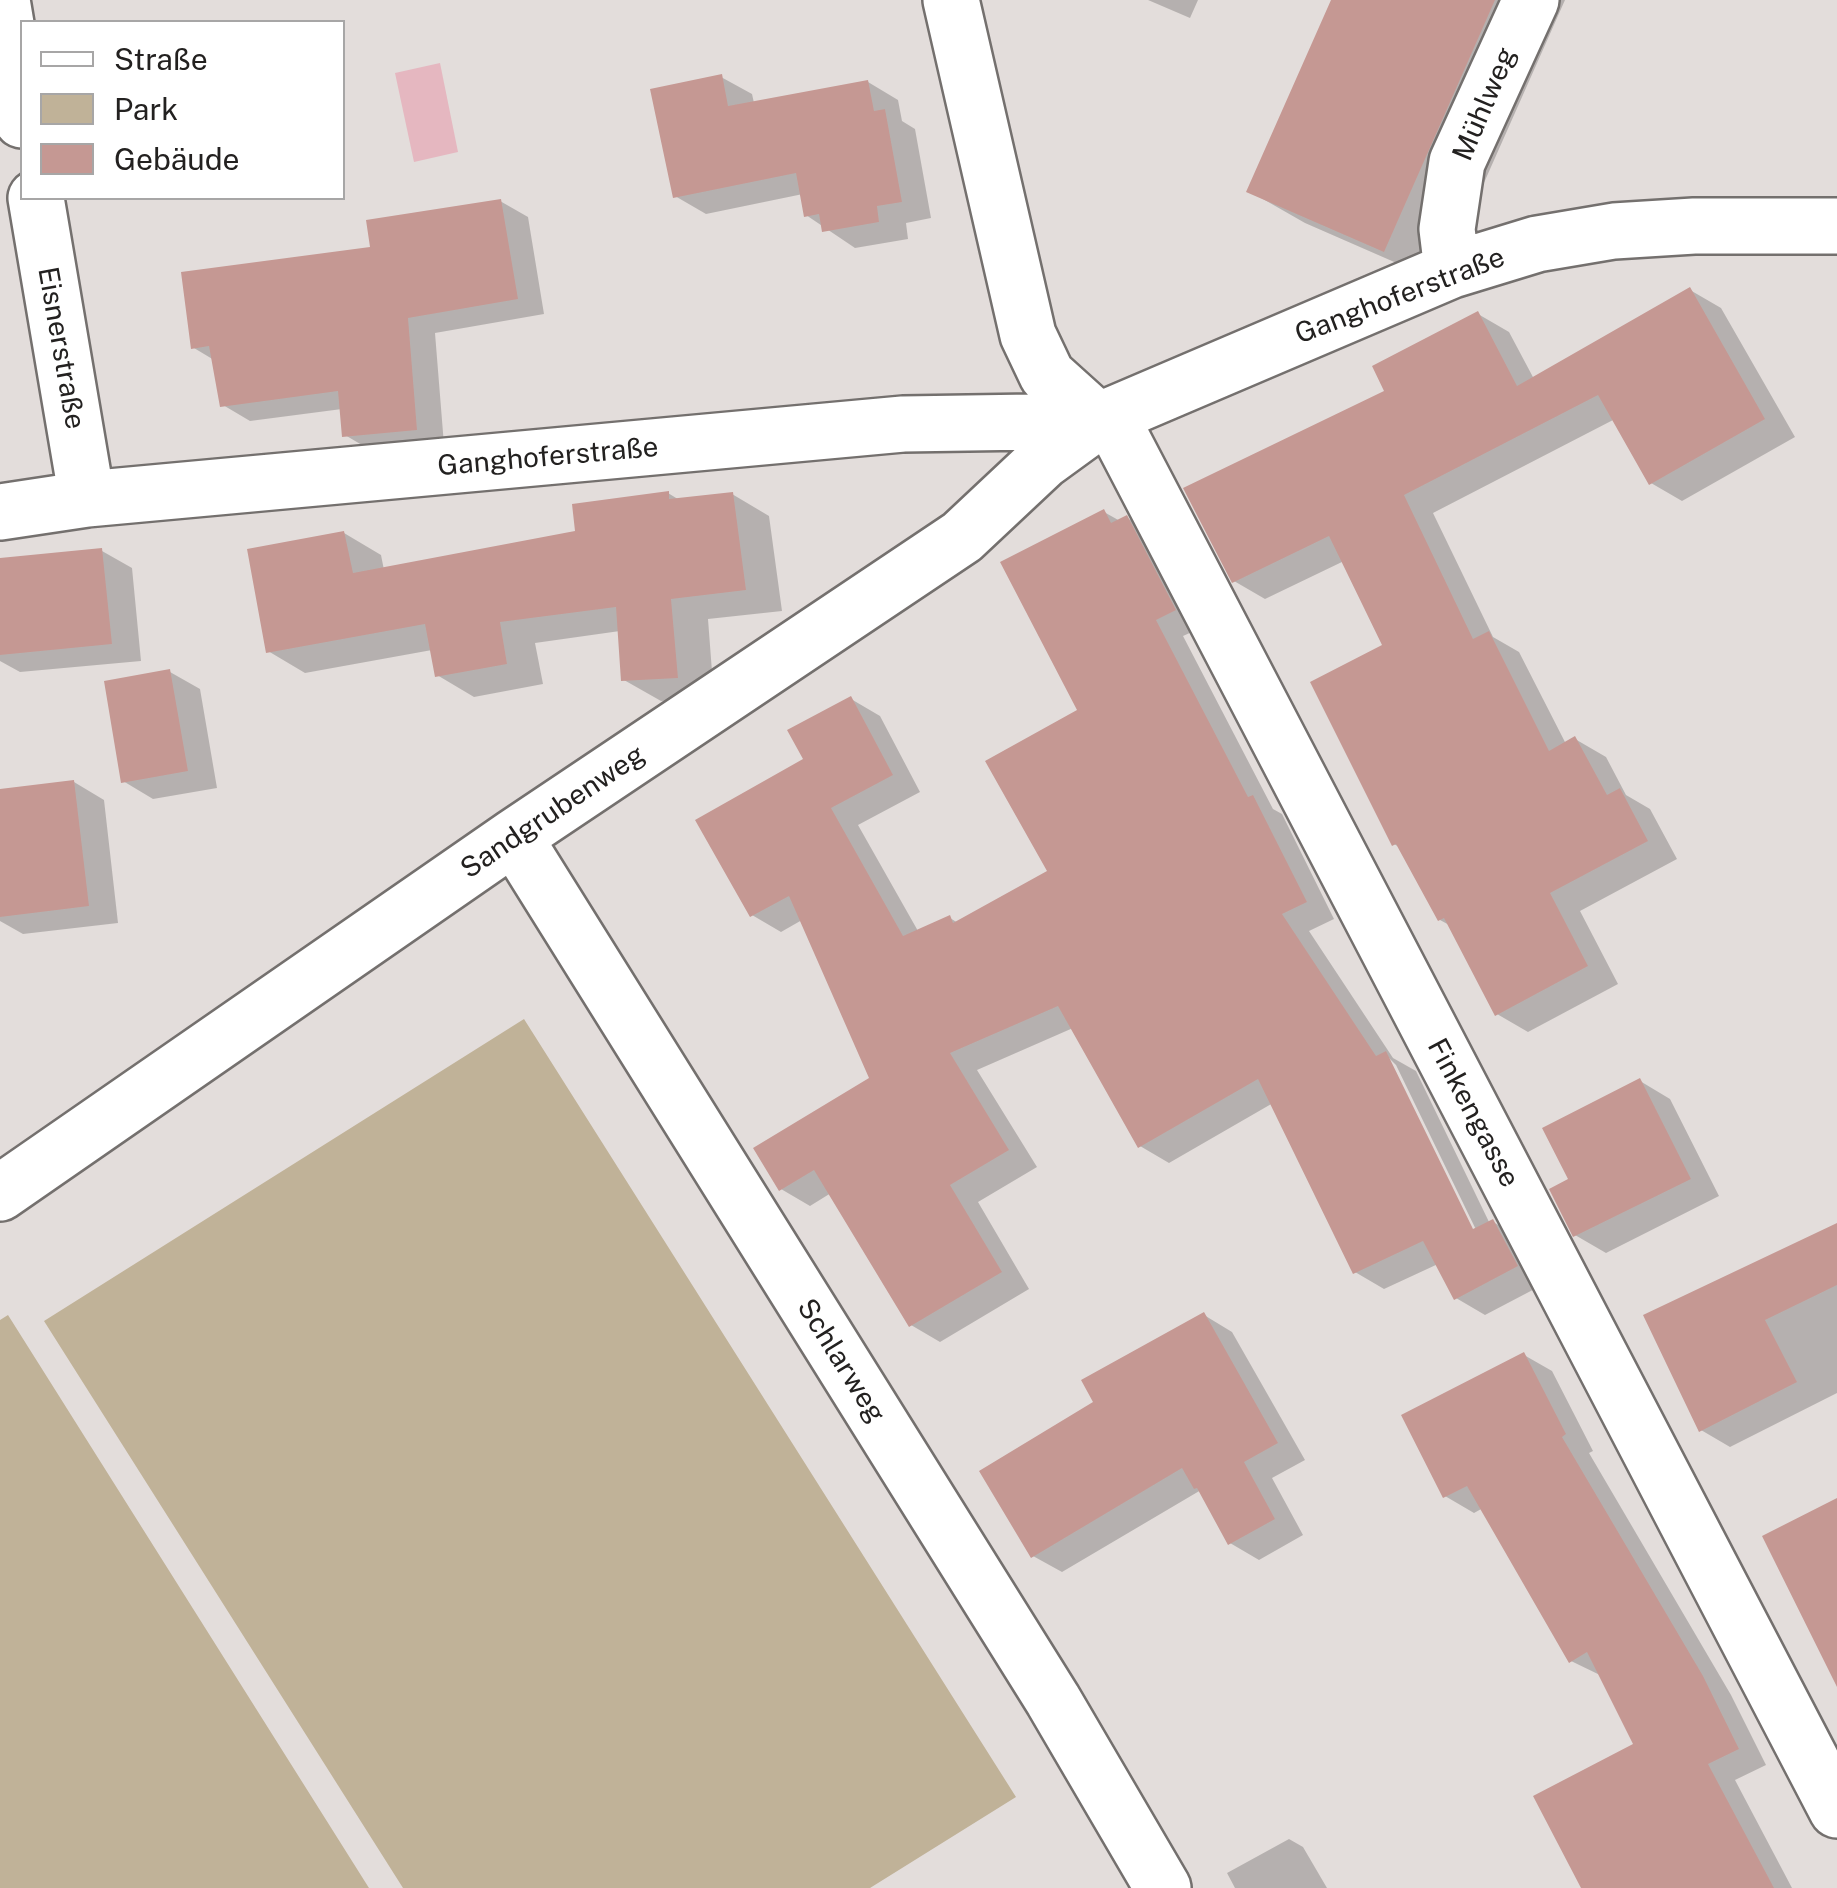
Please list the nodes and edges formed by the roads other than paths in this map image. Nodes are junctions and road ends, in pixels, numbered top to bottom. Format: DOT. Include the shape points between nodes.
graph roads {
  1 [pos="2,0"];
  2 [pos="951,0"];
  3 [pos="1531,0"];
  4 [pos="20,108"];
  5 [pos="36,200"];
  6 [pos="1837,226"];
  7 [pos="1452,270"];
  8 [pos="1104,419"];
  9 [pos="87,499"];
  10 [pos="0,512"];
  11 [pos="514,837"];
  12 [pos="0,1194"];
  13 [pos="1837,1810"];
  14 [pos="1163,1888"];
  1 -- 4 [label="street"];
  2 -- 8 [label="street" via="1028,335 1048,375"];
  3 -- 7 [label="street, Mühlweg" via="1457,162 1447,229"];
  5 -- 9 [label="street, Eisnerstraße"];
  6 -- 7 [label="street, Ganghoferstraße" via="1614,231 1537,244"];
  7 -- 8 [label="street, Ganghoferstraße"];
  8 -- 9 [label="street, Ganghoferstraße" via="903,424"];
  8 -- 11 [label="street, Sandgrubenweg" via="1043,462 962,537"];
  8 -- 13 [label="street, Finkengasse"];
  9 -- 10 [label="street, Ganghoferstraße"];
  11 -- 12 [label="street, Sandgrubenweg"];
  11 -- 14 [label="street, Schlarweg" via="1054,1700"];
}
